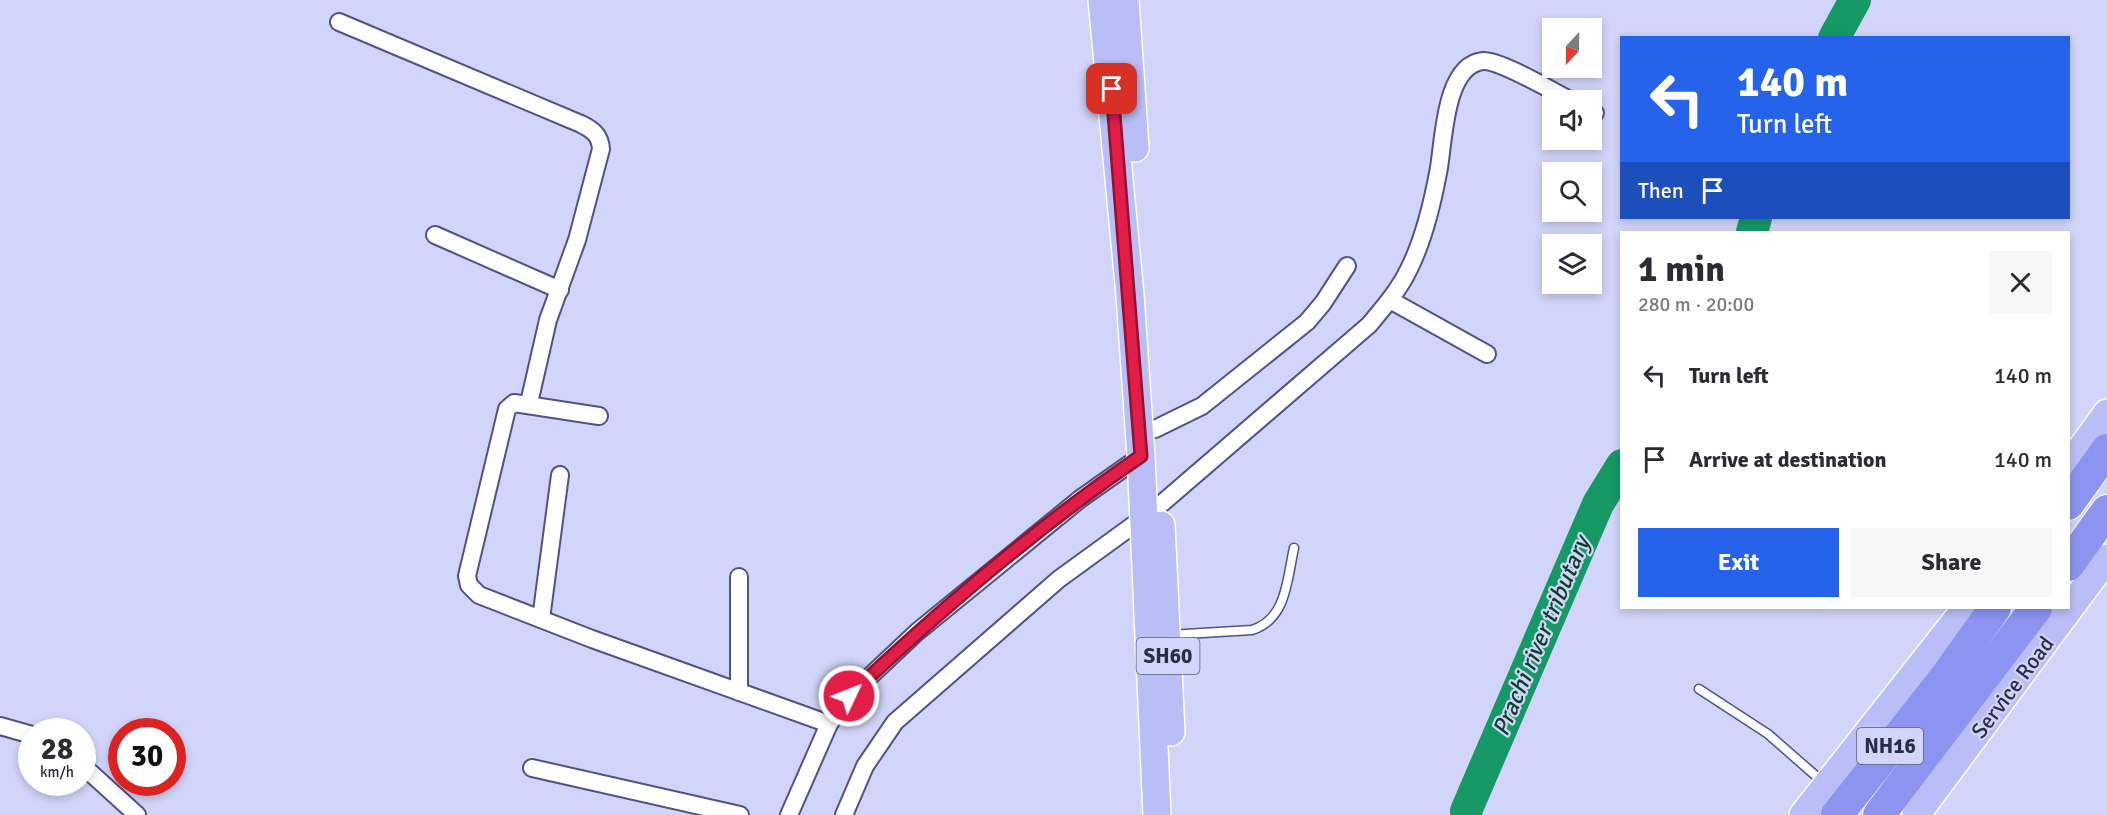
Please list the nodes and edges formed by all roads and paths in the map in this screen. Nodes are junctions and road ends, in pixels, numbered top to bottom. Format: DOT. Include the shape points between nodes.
graph roads {
  1 [pos="1102,0"];
  2 [pos="1125,0"];
  3 [pos="339,22"];
  4 [pos="1550,90"];
  5 [pos="435,235"];
  6 [pos="1347,266"];
  7 [pos="560,290"];
  8 [pos="1390,300"];
  9 [pos="1487,354"];
  10 [pos="529,403"];
  11 [pos="2107,413"];
  12 [pos="599,416"];
  13 [pos="2107,450"];
  14 [pos="1148,451"];
  15 [pos="2070,463"];
  16 [pos="560,475"];
  17 [pos="2070,501"];
  18 [pos="1152,507"];
  19 [pos="2107,511"];
  20 [pos="1294,548"];
  21 [pos="2107,558"];
  22 [pos="2070,562"];
  23 [pos="739,577"];
  24 [pos="2070,608"];
  25 [pos="1965,609"];
  26 [pos="1994,609"];
  27 [pos="2035,609"];
  28 [pos="2069,609"];
  29 [pos="541,619"];
  30 [pos="1167,635"];
  31 [pos="1699,689"];
  32 [pos="739,692"];
  33 [pos="829,724"];
  34 [pos="0,726"];
  35 [pos="18,731"];
  36 [pos="532,768"];
  37 [pos="96,778"];
  38 [pos="1827,785"];
  39 [pos="137,815"];
  40 [pos="740,815"];
  41 [pos="789,815"];
  42 [pos="844,815"];
  43 [pos="1157,815"];
  44 [pos="1174,815"];
  45 [pos="1803,815"];
  46 [pos="1837,815"];
  47 [pos="1879,815"];
  48 [pos="1916,815"];
  1 -- 14 [label="main road, SH60"];
  2 -- 14 [label="main road, SH60"];
  3 -- 7 [label="street" via="593,130 601,149 578,240"];
  4 -- 8 [label="street" via="1497,64 1482,61 1469,68 1456,84 1447,106 1438,173 1426,222 1409,268"];
  5 -- 7 [label="street"];
  6 -- 14 [label="street" via="1307,322"];
  7 -- 10 [label="street" via="548,320"];
  8 -- 9 [label="street"];
  8 -- 18 [label="street" via="1369,325"];
  10 -- 12 [label="street"];
  10 -- 29 [label="street" via="514,403 507,409 467,576 479,594"];
  11 -- 15 [label="main road"];
  13 -- 17 [label="highway"];
  14 -- 18 [label="main road, SH60"];
  14 -- 33 [label="street" via="1080,499 917,632 849,696"];
  16 -- 29 [label="street"];
  18 -- 30 [label="main road, SH60"];
  18 -- 42 [label="street" via="1059,579 895,722 865,766"];
  18 -- 43 [label="main road, SH60"];
  19 -- 22 [label="highway"];
  20 -- 30 [label="lane" via="1281,607 1264,626"];
  21 -- 24 [label="main road, Service Road"];
  23 -- 32 [label="street"];
  25 -- 38 [label="main road"];
  26 -- 46 [label="highway, NH16"];
  27 -- 47 [label="highway, NH16"];
  28 -- 48 [label="main road, Service Road"];
  29 -- 32 [label="street"];
  30 -- 44 [label="main road, SH60"];
  31 -- 38 [label="lane" via="1768,734"];
  32 -- 33 [label="street"];
  33 -- 41 [label="street"];
  34 -- 35 [label="street"];
  36 -- 40 [label="street"];
  37 -- 39 [label="street"];
  38 -- 45 [label="main road"];
}
